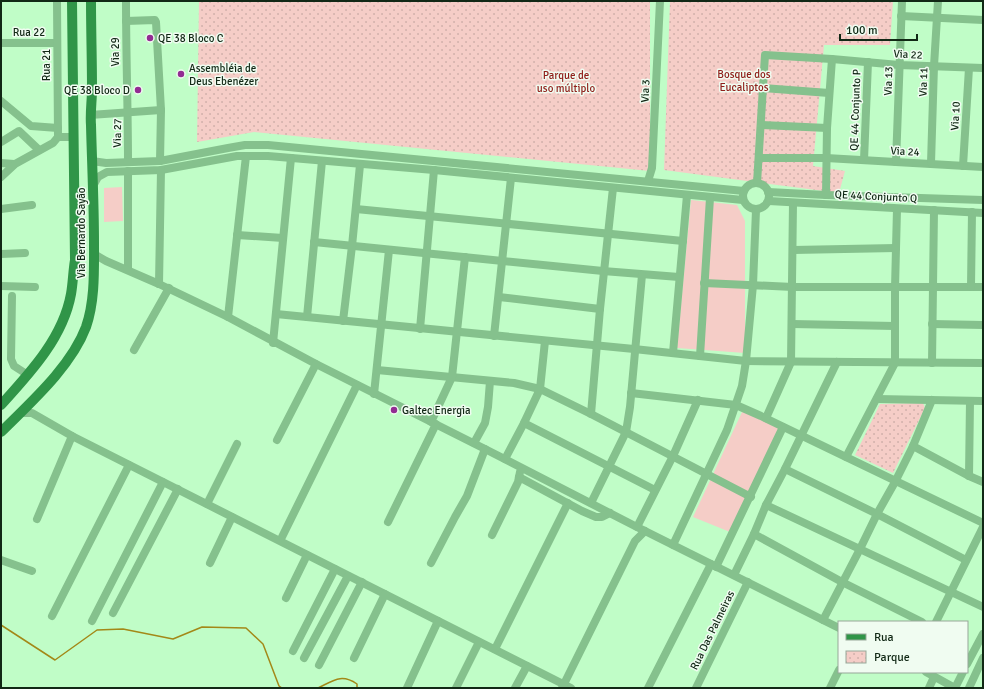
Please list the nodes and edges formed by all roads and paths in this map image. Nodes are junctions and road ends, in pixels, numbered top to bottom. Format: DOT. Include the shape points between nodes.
graph roads {
  1 [pos="57,1"];
  2 [pos="72,1"];
  3 [pos="91,1"];
  4 [pos="126,1"];
  5 [pos="660,1"];
  6 [pos="902,1"];
  7 [pos="938,1"];
  8 [pos="901,16"];
  9 [pos="937,18"];
  10 [pos="126,20"];
  11 [pos="983,20"];
  12 [pos="57,43"];
  13 [pos="1,44"];
  14 [pos="832,58"];
  15 [pos="868,62"];
  16 [pos="899,65"];
  17 [pos="934,66"];
  18 [pos="969,68"];
  19 [pos="983,68"];
  20 [pos="763,88"];
  21 [pos="92,90"];
  22 [pos="829,93"];
  23 [pos="73,94"];
  24 [pos="2,104"];
  25 [pos="160,110"];
  26 [pos="90,113"];
  27 [pos="128,113"];
  28 [pos="73,115"];
  29 [pos="761,125"];
  30 [pos="58,128"];
  31 [pos="827,128"];
  32 [pos="58,137"];
  33 [pos="74,137"];
  34 [pos="1,142"];
  35 [pos="40,150"];
  36 [pos="202,153"];
  37 [pos="246,156"];
  38 [pos="291,158"];
  39 [pos="759,158"];
  40 [pos="826,158"];
  41 [pos="864,160"];
  42 [pos="92,161"];
  43 [pos="160,161"];
  44 [pos="208,161"];
  45 [pos="322,161"];
  46 [pos="896,162"];
  47 [pos="1,163"];
  48 [pos="200,163"];
  49 [pos="931,163"];
  50 [pos="14,164"];
  51 [pos="360,165"];
  52 [pos="963,166"];
  53 [pos="128,167"];
  54 [pos="983,167"];
  55 [pos="161,170"];
  56 [pos="434,170"];
  57 [pos="1,177"];
  58 [pos="511,178"];
  59 [pos="565,178"];
  60 [pos="648,181"];
  61 [pos="757,183"];
  62 [pos="94,186"];
  63 [pos="613,188"];
  64 [pos="744,191"];
  65 [pos="768,192"];
  66 [pos="687,195"];
  67 [pos="826,195"];
  68 [pos="710,198"];
  69 [pos="743,200"];
  70 [pos="983,200"];
  71 [pos="769,201"];
  72 [pos="793,203"];
  73 [pos="32,205"];
  74 [pos="1,209"];
  75 [pos="356,209"];
  76 [pos="897,209"];
  77 [pos="756,210"];
  78 [pos="934,210"];
  79 [pos="972,212"];
  80 [pos="983,213"];
  81 [pos="431,217"];
  82 [pos="506,223"];
  83 [pos="608,233"];
  84 [pos="237,235"];
  85 [pos="283,238"];
  86 [pos="683,241"];
  87 [pos="314,242"];
  88 [pos="352,246"];
  89 [pos="896,248"];
  90 [pos="389,250"];
  91 [pos="793,250"];
  92 [pos="1,254"];
  93 [pos="25,254"];
  94 [pos="427,254"];
  95 [pos="465,257"];
  96 [pos="94,259"];
  97 [pos="503,261"];
  98 [pos="128,269"];
  99 [pos="603,271"];
  100 [pos="642,275"];
  101 [pos="679,277"];
  102 [pos="704,283"];
  103 [pos="160,284"];
  104 [pos="752,285"];
  105 [pos="1,286"];
  106 [pos="34,287"];
  107 [pos="792,287"];
  108 [pos="934,287"];
  109 [pos="971,287"];
  110 [pos="983,287"];
  111 [pos="168,288"];
  112 [pos="895,288"];
  113 [pos="12,296"];
  114 [pos="499,296"];
  115 [pos="600,309"];
  116 [pos="276,314"];
  117 [pos="228,317"];
  118 [pos="307,317"];
  119 [pos="343,321"];
  120 [pos="792,324"];
  121 [pos="932,324"];
  122 [pos="382,325"];
  123 [pos="983,325"];
  124 [pos="895,326"];
  125 [pos="420,329"];
  126 [pos="457,332"];
  127 [pos="494,336"];
  128 [pos="545,341"];
  129 [pos="273,343"];
  130 [pos="597,346"];
  131 [pos="634,349"];
  132 [pos="134,350"];
  133 [pos="673,353"];
  134 [pos="700,356"];
  135 [pos="746,361"];
  136 [pos="791,362"];
  137 [pos="837,362"];
  138 [pos="895,363"];
  139 [pos="932,363"];
  140 [pos="316,364"];
  141 [pos="983,364"];
  142 [pos="377,370"];
  143 [pos="28,375"];
  144 [pos="452,377"];
  145 [pos="490,381"];
  146 [pos="357,385"];
  147 [pos="540,389"];
  148 [pos="631,393"];
  149 [pos="374,394"];
  150 [pos="877,399"];
  151 [pos="698,400"];
  152 [pos="932,400"];
  153 [pos="970,401"];
  154 [pos="983,401"];
  155 [pos="1,404"];
  156 [pos="736,406"];
  157 [pos="26,410"];
  158 [pos="591,414"];
  159 [pos="766,418"];
  160 [pos="433,423"];
  161 [pos="524,423"];
  162 [pos="783,427"];
  163 [pos="1,432"];
  164 [pos="626,432"];
  165 [pos="72,436"];
  166 [pos="800,436"];
  167 [pos="277,440"];
  168 [pos="474,443"];
  169 [pos="237,444"];
  170 [pos="913,446"];
  171 [pos="485,449"];
  172 [pos="673,456"];
  173 [pos="846,457"];
  174 [pos="505,459"];
  175 [pos="129,465"];
  176 [pos="519,466"];
  177 [pos="609,466"];
  178 [pos="785,469"];
  179 [pos="706,475"];
  180 [pos="968,476"];
  181 [pos="519,477"];
  182 [pos="163,482"];
  183 [pos="895,482"];
  184 [pos="983,482"];
  185 [pos="178,489"];
  186 [pos="655,490"];
  187 [pos="751,497"];
  188 [pos="568,503"];
  189 [pos="591,503"];
  190 [pos="207,504"];
  191 [pos="766,505"];
  192 [pos="610,513"];
  193 [pos="877,514"];
  194 [pos="232,517"];
  195 [pos="37,519"];
  196 [pos="388,522"];
  197 [pos="983,524"];
  198 [pos="635,526"];
  199 [pos="983,527"];
  200 [pos="645,531"];
  201 [pos="754,534"];
  202 [pos="492,535"];
  203 [pos="282,537"];
  204 [pos="635,541"];
  205 [pos="673,545"];
  206 [pos="860,550"];
  207 [pos="307,555"];
  208 [pos="1,560"];
  209 [pos="966,560"];
  210 [pos="210,563"];
  211 [pos="431,563"];
  212 [pos="714,566"];
  213 [pos="335,569"];
  214 [pos="32,571"];
  215 [pos="734,575"];
  216 [pos="348,576"];
  217 [pos="362,582"];
  218 [pos="748,582"];
  219 [pos="842,582"];
  220 [pos="950,593"];
  221 [pos="385,594"];
  222 [pos="286,598"];
  223 [pos="983,607"];
  224 [pos="113,613"];
  225 [pos="52,616"];
  226 [pos="823,620"];
  227 [pos="92,621"];
  228 [pos="438,621"];
  229 [pos="920,621"];
  230 [pos="936,621"];
  231 [pos="838,628"];
  232 [pos="983,634"];
  233 [pos="479,642"];
  234 [pos="494,649"];
  235 [pos="293,651"];
  236 [pos="304,658"];
  237 [pos="354,658"];
  238 [pos="983,658"];
  239 [pos="968,662"];
  240 [pos="319,665"];
  241 [pos="527,666"];
  242 [pos="838,672"];
  243 [pos="928,673"];
  244 [pos="962,673"];
  245 [pos="934,677"];
  246 [pos="566,687"];
  247 [pos="406,688"];
  248 [pos="456,688"];
  249 [pos="515,688"];
  250 [pos="648,688"];
  251 [pos="696,688"];
  252 [pos="830,688"];
  253 [pos="929,688"];
  254 [pos="955,688"];
  255 [pos="969,688"];
  1 -- 12 [label="street, Rua 21"];
  2 -- 23 [label="main road, Via Bernardo Sayão"];
  3 -- 21 [label="main road, Via Bernardo Sayão"];
  4 -- 10 [label="street, Via 29"];
  5 -- 60 [label="street, Via 3" via="652,168"];
  6 -- 8 [label="street, Via 13"];
  7 -- 9 [label="street, Via 11"];
  8 -- 9 [label="street"];
  8 -- 16 [label="street, Via 13"];
  9 -- 11 [label="street"];
  9 -- 17 [label="street, Via 11"];
  10 -- 25 [label="street" via="156,22"];
  10 -- 27 [label="street, Via 29"];
  12 -- 13 [label="street, Rua 22"];
  12 -- 30 [label="street, Rua 21"];
  14 -- 15 [label="street, Via 22"];
  14 -- 20 [label="street, Via 22" via="765,55"];
  14 -- 22 [label="street"];
  15 -- 16 [label="street, Via 22"];
  15 -- 41 [label="street, QE 44 Conjunto P"];
  16 -- 17 [label="street, Via 22"];
  16 -- 46 [label="street, Via 13"];
  17 -- 18 [label="street, Via 22"];
  17 -- 49 [label="street, Via 11"];
  18 -- 19 [label="street, Via 22"];
  18 -- 52 [label="street, Via 10"];
  20 -- 22 [label="street"];
  20 -- 29 [label="street"];
  21 -- 23 [label="main road" via="87,98"];
  21 -- 26 [label="main road, Via Bernardo Sayão"];
  22 -- 31 [label="street"];
  23 -- 28 [label="main road, Via Bernardo Sayão"];
  24 -- 30 [label="street" via="31,126"];
  25 -- 27 [label="street, Via 27"];
  25 -- 43 [label="street"];
  26 -- 27 [label="street"];
  26 -- 28 [label="main road" via="83,108"];
  26 -- 42 [label="main road, Via Bernardo Sayão"];
  27 -- 53 [label="street, Via 27"];
  28 -- 33 [label="main road, Via Bernardo Sayão"];
  29 -- 31 [label="street"];
  29 -- 39 [label="street"];
  30 -- 32 [label="street, Rua 21"];
  31 -- 40 [label="street"];
  32 -- 33 [label="street"];
  32 -- 35 [label="street"];
  33 -- 143 [label="main road, Via Bernardo Sayão" via="75,260 71,295 55,338"];
  34 -- 35 [label="street" via="19,131"];
  35 -- 50 [label="street"];
  36 -- 43 [label="street"];
  36 -- 44 [label="street"];
  36 -- 48 [label="street"];
  36 -- 59 [label="street" via="245,145 268,145"];
  37 -- 38 [label="street"];
  37 -- 44 [label="street"];
  37 -- 84 [label="street"];
  38 -- 45 [label="street"];
  38 -- 85 [label="street"];
  39 -- 40 [label="street, Via 24"];
  39 -- 61 [label="street"];
  40 -- 41 [label="street, Via 24"];
  40 -- 67 [label="street"];
  41 -- 46 [label="street, Via 24"];
  42 -- 53 [label="street"];
  42 -- 62 [label="main road, Via Bernardo Sayão"];
  43 -- 53 [label="street"];
  44 -- 48 [label="street"];
  45 -- 51 [label="street"];
  45 -- 87 [label="street"];
  46 -- 49 [label="street, Via 24"];
  47 -- 50 [label="street"];
  48 -- 55 [label="street"];
  49 -- 52 [label="street, Via 24"];
  50 -- 57 [label="street"];
  51 -- 56 [label="street"];
  51 -- 75 [label="street"];
  52 -- 54 [label="street, Via 24"];
  53 -- 55 [label="street"];
  53 -- 62 [label="street" via="107,172 98,178"];
  53 -- 98 [label="street, Via 27"];
  55 -- 103 [label="street"];
  56 -- 58 [label="street"];
  56 -- 81 [label="street"];
  58 -- 59 [label="street"];
  58 -- 82 [label="street"];
  59 -- 60 [label="street"];
  59 -- 63 [label="street"];
  60 -- 64 [label="street"];
  61 -- 64 [label="street" via="749,185"];
  61 -- 65 [label="street" via="763,185"];
  62 -- 96 [label="main road, Via Bernardo Sayão"];
  63 -- 66 [label="street"];
  63 -- 83 [label="street"];
  64 -- 69 [label="street"];
  65 -- 67 [label="street, QE 44 Conjunto Q"];
  65 -- 71 [label="street"];
  66 -- 68 [label="street"];
  66 -- 86 [label="street"];
  67 -- 70 [label="street, QE 44 Conjunto Q"];
  68 -- 69 [label="street"];
  68 -- 102 [label="street"];
  69 -- 77 [label="street" via="748,207"];
  71 -- 72 [label="street, QE 44 Conjunto Q"];
  71 -- 77 [label="street" via="764,207"];
  72 -- 76 [label="street, QE 44 Conjunto Q"];
  72 -- 91 [label="street"];
  73 -- 74 [label="street"];
  75 -- 81 [label="street"];
  75 -- 88 [label="street"];
  76 -- 78 [label="street, QE 44 Conjunto Q"];
  76 -- 89 [label="street"];
  77 -- 104 [label="street"];
  78 -- 79 [label="street, QE 44 Conjunto Q"];
  78 -- 108 [label="street"];
  79 -- 80 [label="street, QE 44 Conjunto Q"];
  79 -- 109 [label="street"];
  81 -- 82 [label="street"];
  81 -- 94 [label="street"];
  82 -- 83 [label="street"];
  82 -- 97 [label="street"];
  83 -- 86 [label="street"];
  83 -- 99 [label="street"];
  84 -- 85 [label="street"];
  84 -- 117 [label="street"];
  85 -- 116 [label="street"];
  86 -- 101 [label="street"];
  87 -- 88 [label="street"];
  87 -- 118 [label="street"];
  88 -- 90 [label="street"];
  88 -- 119 [label="street"];
  89 -- 91 [label="street"];
  89 -- 112 [label="street"];
  90 -- 94 [label="street"];
  90 -- 122 [label="street"];
  91 -- 107 [label="street"];
  92 -- 93 [label="street"];
  94 -- 95 [label="street"];
  94 -- 125 [label="street"];
  95 -- 97 [label="street"];
  95 -- 126 [label="street"];
  96 -- 98 [label="street"];
  96 -- 157 [label="main road, Via Bernardo Sayão" via="91,305 86,327 64,366"];
  97 -- 99 [label="street"];
  97 -- 114 [label="street"];
  98 -- 103 [label="street"];
  99 -- 100 [label="street"];
  99 -- 115 [label="street"];
  100 -- 101 [label="street"];
  100 -- 131 [label="street"];
  101 -- 133 [label="street"];
  102 -- 104 [label="street"];
  102 -- 134 [label="street"];
  103 -- 111 [label="street"];
  104 -- 107 [label="street"];
  104 -- 135 [label="street"];
  105 -- 106 [label="street"];
  107 -- 112 [label="street"];
  107 -- 120 [label="street"];
  108 -- 109 [label="street"];
  108 -- 112 [label="street"];
  108 -- 121 [label="street"];
  109 -- 110 [label="street"];
  111 -- 117 [label="street"];
  111 -- 132 [label="street"];
  112 -- 124 [label="street"];
  113 -- 143 [label="street" via="11,359 14,366"];
  114 -- 115 [label="street"];
  114 -- 127 [label="street"];
  115 -- 130 [label="street"];
  116 -- 118 [label="street"];
  116 -- 129 [label="street"];
  117 -- 129 [label="street"];
  118 -- 119 [label="street"];
  119 -- 122 [label="street"];
  120 -- 124 [label="street"];
  120 -- 136 [label="street"];
  121 -- 123 [label="street"];
  121 -- 139 [label="street"];
  122 -- 125 [label="street"];
  122 -- 142 [label="street"];
  124 -- 138 [label="street"];
  125 -- 126 [label="street"];
  126 -- 127 [label="street"];
  126 -- 144 [label="street"];
  127 -- 128 [label="street"];
  128 -- 130 [label="street"];
  128 -- 147 [label="street"];
  129 -- 140 [label="street"];
  130 -- 131 [label="street"];
  130 -- 158 [label="street"];
  131 -- 133 [label="street"];
  131 -- 148 [label="street"];
  133 -- 134 [label="street"];
  134 -- 135 [label="street"];
  135 -- 136 [label="street"];
  135 -- 156 [label="street"];
  136 -- 137 [label="street"];
  136 -- 159 [label="street"];
  137 -- 138 [label="street"];
  137 -- 166 [label="street"];
  138 -- 139 [label="street"];
  138 -- 150 [label="street"];
  139 -- 141 [label="street"];
  140 -- 146 [label="street"];
  140 -- 167 [label="street"];
  142 -- 144 [label="street"];
  142 -- 149 [label="street"];
  143 -- 155 [label="main road, Via Bernardo Sayão"];
  144 -- 145 [label="street"];
  144 -- 160 [label="street"];
  145 -- 147 [label="street"];
  145 -- 168 [label="street" via="485,423"];
  146 -- 149 [label="street"];
  146 -- 203 [label="street"];
  147 -- 158 [label="street"];
  147 -- 161 [label="street"];
  148 -- 151 [label="street"];
  148 -- 164 [label="street"];
  149 -- 160 [label="street"];
  150 -- 152 [label="street"];
  150 -- 173 [label="street"];
  151 -- 156 [label="street"];
  151 -- 172 [label="street"];
  152 -- 153 [label="street"];
  152 -- 170 [label="street"];
  153 -- 154 [label="street"];
  153 -- 180 [label="street"];
  156 -- 159 [label="street"];
  156 -- 179 [label="street"];
  157 -- 163 [label="main road, Via Bernardo Sayão"];
  157 -- 165 [label="street"];
  158 -- 164 [label="street"];
  159 -- 162 [label="street"];
  160 -- 168 [label="street"];
  160 -- 196 [label="street"];
  161 -- 174 [label="street"];
  161 -- 177 [label="street"];
  162 -- 166 [label="street"];
  162 -- 187 [label="street"];
  164 -- 172 [label="street"];
  164 -- 177 [label="street"];
  165 -- 175 [label="street"];
  165 -- 195 [label="street"];
  166 -- 173 [label="street"];
  166 -- 178 [label="street"];
  168 -- 171 [label="street"];
  169 -- 190 [label="street"];
  170 -- 180 [label="street"];
  170 -- 183 [label="street"];
  171 -- 174 [label="street"];
  171 -- 211 [label="street" via="467,496"];
  172 -- 179 [label="street"];
  172 -- 186 [label="street"];
  173 -- 183 [label="street"];
  174 -- 176 [label="street"];
  175 -- 182 [label="street"];
  175 -- 225 [label="street"];
  176 -- 181 [label="street"];
  176 -- 189 [label="street"];
  177 -- 186 [label="street"];
  177 -- 189 [label="street"];
  178 -- 191 [label="street"];
  178 -- 193 [label="street"];
  179 -- 187 [label="street"];
  179 -- 205 [label="street"];
  180 -- 184 [label="street"];
  181 -- 188 [label="street"];
  181 -- 202 [label="street"];
  182 -- 185 [label="street"];
  182 -- 227 [label="street"];
  183 -- 193 [label="street"];
  183 -- 197 [label="street"];
  185 -- 190 [label="street"];
  185 -- 224 [label="street"];
  186 -- 198 [label="street"];
  187 -- 212 [label="street"];
  188 -- 192 [label="street" via="596,517"];
  188 -- 234 [label="street"];
  189 -- 192 [label="street"];
  190 -- 194 [label="street"];
  191 -- 201 [label="street"];
  191 -- 206 [label="street"];
  192 -- 198 [label="street"];
  193 -- 206 [label="street"];
  193 -- 209 [label="street"];
  194 -- 207 [label="street"];
  194 -- 210 [label="street"];
  198 -- 200 [label="street"];
  198 -- 204 [label="street"];
  199 -- 209 [label="street"];
  200 -- 204 [label="street"];
  200 -- 205 [label="street"];
  201 -- 215 [label="street"];
  201 -- 219 [label="street"];
  204 -- 246 [label="street"];
  205 -- 212 [label="street"];
  206 -- 219 [label="street"];
  206 -- 220 [label="street"];
  207 -- 213 [label="street"];
  207 -- 222 [label="street"];
  208 -- 214 [label="street"];
  209 -- 220 [label="street"];
  212 -- 215 [label="street"];
  212 -- 250 [label="street"];
  213 -- 216 [label="street"];
  213 -- 235 [label="street"];
  215 -- 218 [label="street"];
  216 -- 217 [label="street"];
  216 -- 236 [label="street"];
  217 -- 221 [label="street"];
  217 -- 240 [label="street"];
  218 -- 226 [label="street"];
  218 -- 251 [label="street, Rua Das Palmeiras"];
  219 -- 226 [label="street"];
  219 -- 229 [label="street"];
  220 -- 223 [label="street"];
  220 -- 230 [label="street"];
  221 -- 228 [label="street"];
  221 -- 237 [label="street"];
  226 -- 231 [label="street"];
  228 -- 233 [label="street"];
  228 -- 247 [label="street"];
  232 -- 239 [label="street"];
  233 -- 234 [label="street"];
  233 -- 248 [label="street"];
  234 -- 241 [label="street"];
  238 -- 255 [label="street"];
  241 -- 246 [label="street"];
  241 -- 249 [label="street"];
  242 -- 252 [label="street"];
  243 -- 245 [label="street"];
  244 -- 254 [label="street"];
  245 -- 253 [label="street"];
  245 -- 254 [label="street"];
}
